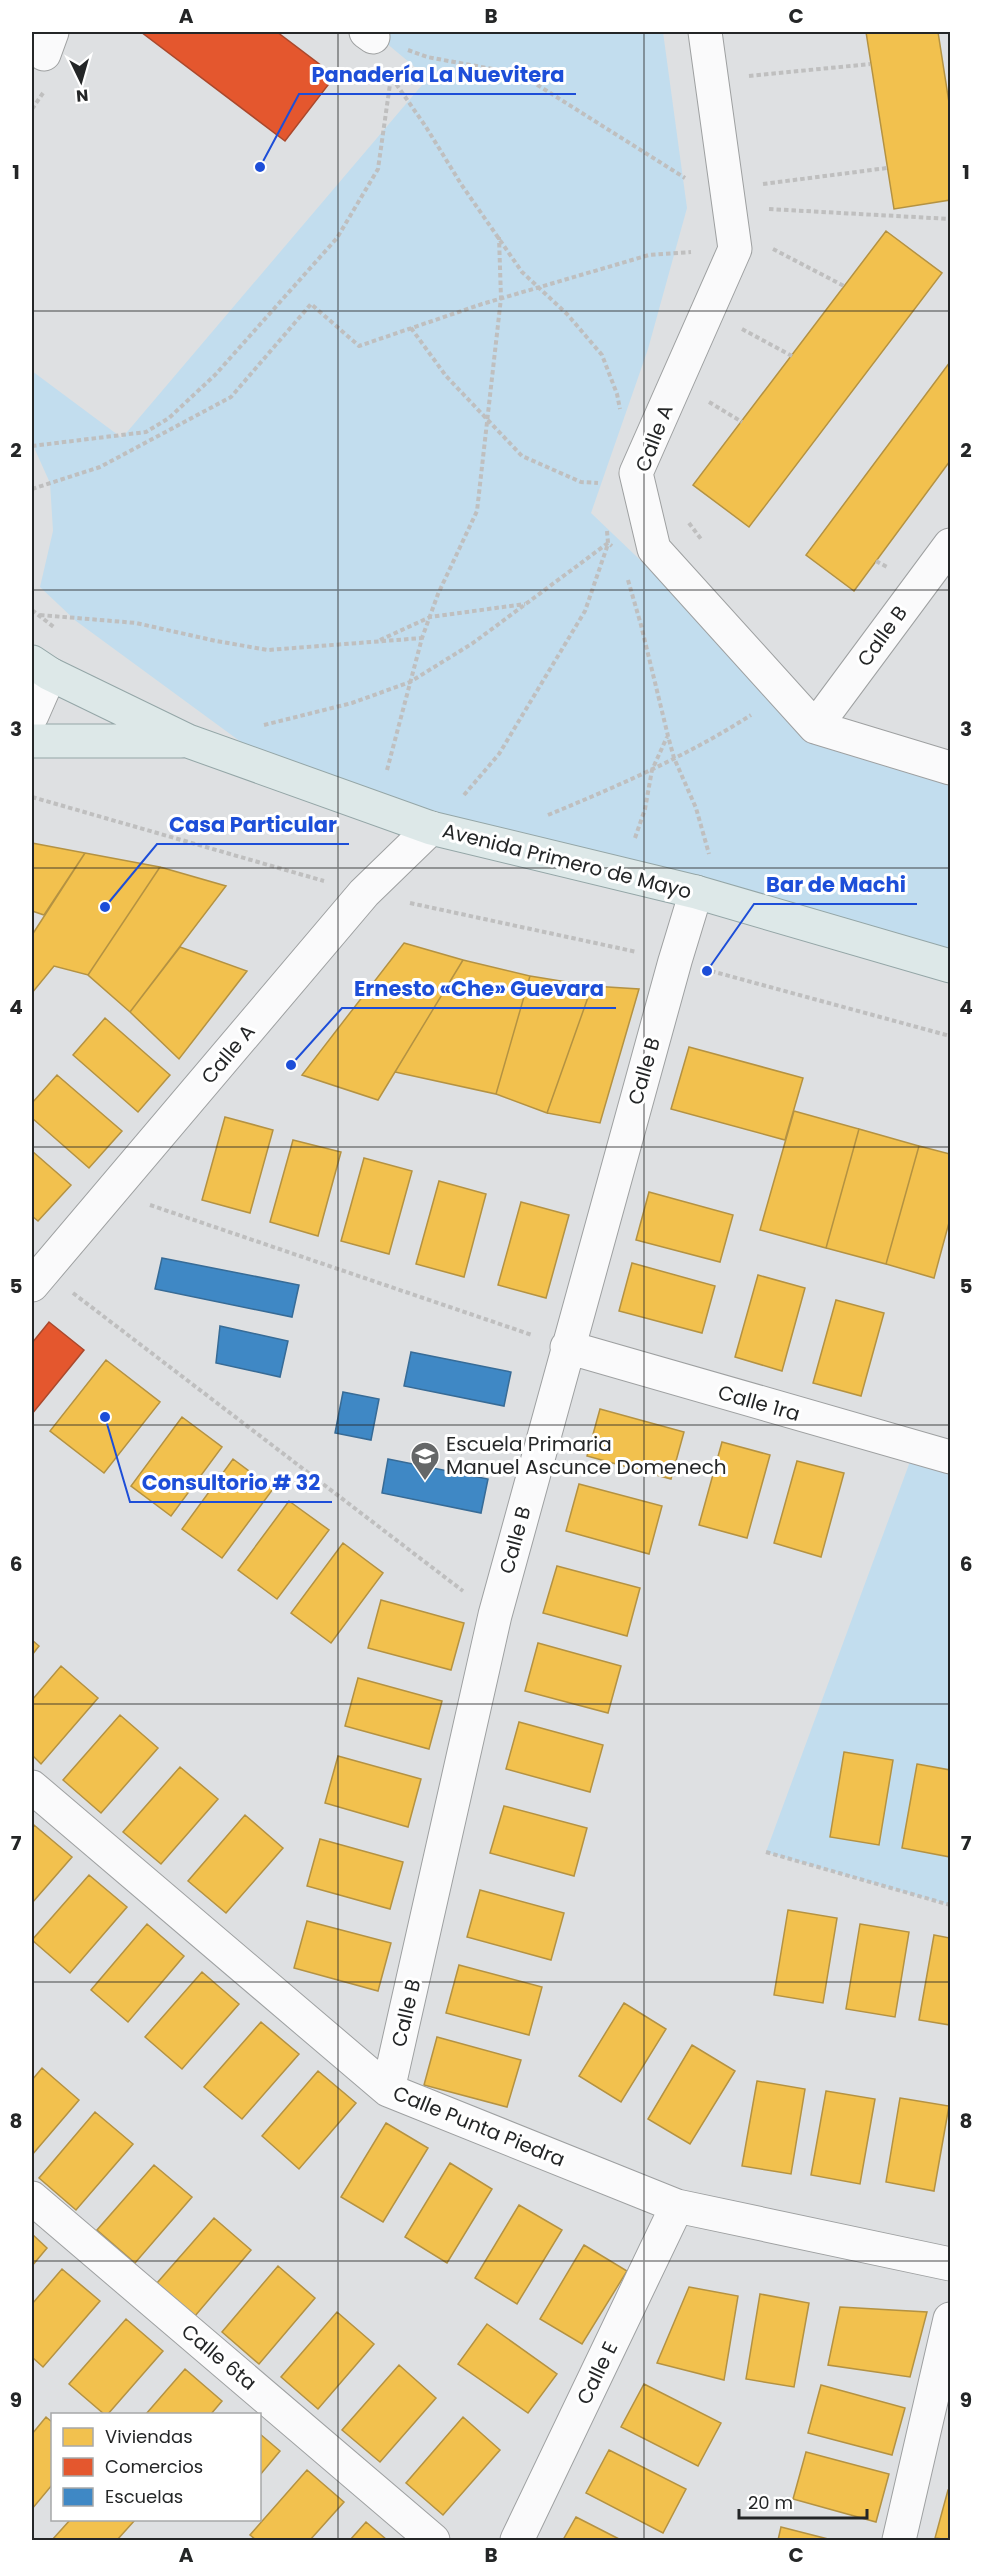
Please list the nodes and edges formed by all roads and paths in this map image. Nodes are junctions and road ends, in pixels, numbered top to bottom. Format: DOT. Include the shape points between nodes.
graph roads {
  1 [pos="705,32"];
  2 [pos="369,34"];
  3 [pos="427,57"];
  4 [pos="870,64"];
  5 [pos="391,77"];
  6 [pos="711,80"];
  7 [pos="887,168"];
  8 [pos="731,218"];
  9 [pos="951,219"];
  10 [pos="499,237"];
  11 [pos="844,286"];
  12 [pos="538,288"];
  13 [pos="501,298"];
  14 [pos="708,310"];
  15 [pos="411,328"];
  16 [pos="792,356"];
  17 [pos="621,412"];
  18 [pos="487,422"];
  19 [pos="32,446"];
  20 [pos="32,489"];
  21 [pos="602,493"];
  22 [pos="686,518"];
  23 [pos="606,523"];
  24 [pos="608,543"];
  25 [pos="951,545"];
  26 [pos="706,546"];
  27 [pos="615,550"];
  28 [pos="628,579"];
  29 [pos="526,604"];
  30 [pos="39,615"];
  31 [pos="430,617"];
  32 [pos="423,638"];
  33 [pos="377,642"];
  34 [pos="41,668"];
  35 [pos="410,682"];
  36 [pos="759,710"];
  37 [pos="32,715"];
  38 [pos="256,727"];
  39 [pos="815,727"];
  40 [pos="668,736"];
  41 [pos="32,741"];
  42 [pos="188,741"];
  43 [pos="674,758"];
  44 [pos="951,768"];
  45 [pos="652,770"];
  46 [pos="386,775"];
  47 [pos="32,797"];
  48 [pos="462,798"];
  49 [pos="544,817"];
  50 [pos="431,828"];
  51 [pos="633,843"];
  52 [pos="711,861"];
  53 [pos="696,892"];
  54 [pos="364,893"];
  55 [pos="675,961"];
  56 [pos="951,966"];
  57 [pos="951,1036"];
  58 [pos="111,1192"];
  59 [pos="38,1278"];
  60 [pos="567,1347"];
  61 [pos="951,1458"];
  62 [pos="495,1615"];
  63 [pos="32,1787"];
  64 [pos="766,1852"];
  65 [pos="951,1905"];
  66 [pos="388,2090"];
  67 [pos="32,2198"];
  68 [pos="677,2206"];
  69 [pos="951,2264"];
  70 [pos="951,2319"];
  71 [pos="433,2541"];
  72 [pos="518,2541"];
  73 [pos="899,2541"];
  1 -- 6 [label="street"];
  2 -- 5 [label="path"];
  3 -- 8 [label="path" via="520,74"];
  4 -- 6 [label="path"];
  5 -- 10 [label="path"];
  5 -- 19 [label="path" via="378,169 337,238 215,375 169,418 146,432"];
  6 -- 8 [label="street"];
  7 -- 8 [label="path"];
  8 -- 9 [label="path"];
  8 -- 11 [label="path"];
  8 -- 12 [label="path" via="649,255"];
  8 -- 14 [label="street, Calle A"];
  10 -- 12 [label="path"];
  10 -- 13 [label="path"];
  12 -- 13 [label="path"];
  12 -- 17 [label="path" via="567,314 602,355"];
  13 -- 15 [label="path"];
  13 -- 18 [label="path"];
  14 -- 16 [label="path"];
  14 -- 39 [label="street, Calle A" via="636,473 654,549"];
  15 -- 18 [label="path"];
  15 -- 20 [label="path" via="359,346 311,304 231,397 100,467"];
  18 -- 21 [label="path" via="522,456 581,482 601,483"];
  18 -- 31 [label="path" via="477,511"];
  22 -- 26 [label="path"];
  23 -- 24 [label="path"];
  24 -- 27 [label="path"];
  24 -- 29 [label="path"];
  24 -- 48 [label="path" via="585,611 499,754"];
  25 -- 39 [label="street, Calle B"];
  28 -- 40 [label="path"];
  29 -- 31 [label="path"];
  29 -- 35 [label="path"];
  30 -- 33 [label="path" via="136,623 268,650"];
  31 -- 32 [label="path"];
  31 -- 33 [label="path"];
  32 -- 33 [label="path"];
  32 -- 35 [label="path"];
  34 -- 37 [label="street"];
  34 -- 42 [label="main road, Avenida Primero de Mayo"];
  35 -- 38 [label="path" via="352,703"];
  35 -- 46 [label="path"];
  36 -- 43 [label="path"];
  39 -- 44 [label="street"];
  40 -- 43 [label="path"];
  40 -- 45 [label="path"];
  41 -- 42 [label="main road, Avenida Primero de Mayo"];
  42 -- 50 [label="main road, Avenida Primero de Mayo"];
  43 -- 45 [label="path"];
  43 -- 52 [label="path" via="696,808"];
  45 -- 49 [label="path"];
  45 -- 51 [label="path" via="645,809"];
  47 -- 54 [label="path"];
  50 -- 53 [label="main road, Avenida Primero de Mayo"];
  50 -- 54 [label="street, Calle A"];
  53 -- 55 [label="street, Calle B"];
  53 -- 56 [label="main road, Avenida Primero de Mayo"];
  54 -- 55 [label="path"];
  54 -- 58 [label="street, Calle A"];
  55 -- 57 [label="path"];
  55 -- 60 [label="street, Calle B"];
  58 -- 59 [label="street, Calle A"];
  58 -- 60 [label="path"];
  59 -- 62 [label="path"];
  60 -- 61 [label="street, Calle 1ra"];
  60 -- 62 [label="street, Calle B"];
  62 -- 66 [label="street, Calle B"];
  63 -- 66 [label="street, Calle Punta Piedra"];
  64 -- 65 [label="path"];
  66 -- 68 [label="street, Calle Punta Piedra"];
  67 -- 71 [label="street, Calle 6ta"];
  68 -- 69 [label="street, Calle Punta Piedra"];
  68 -- 72 [label="street, Calle E"];
  70 -- 73 [label="street"];
}
